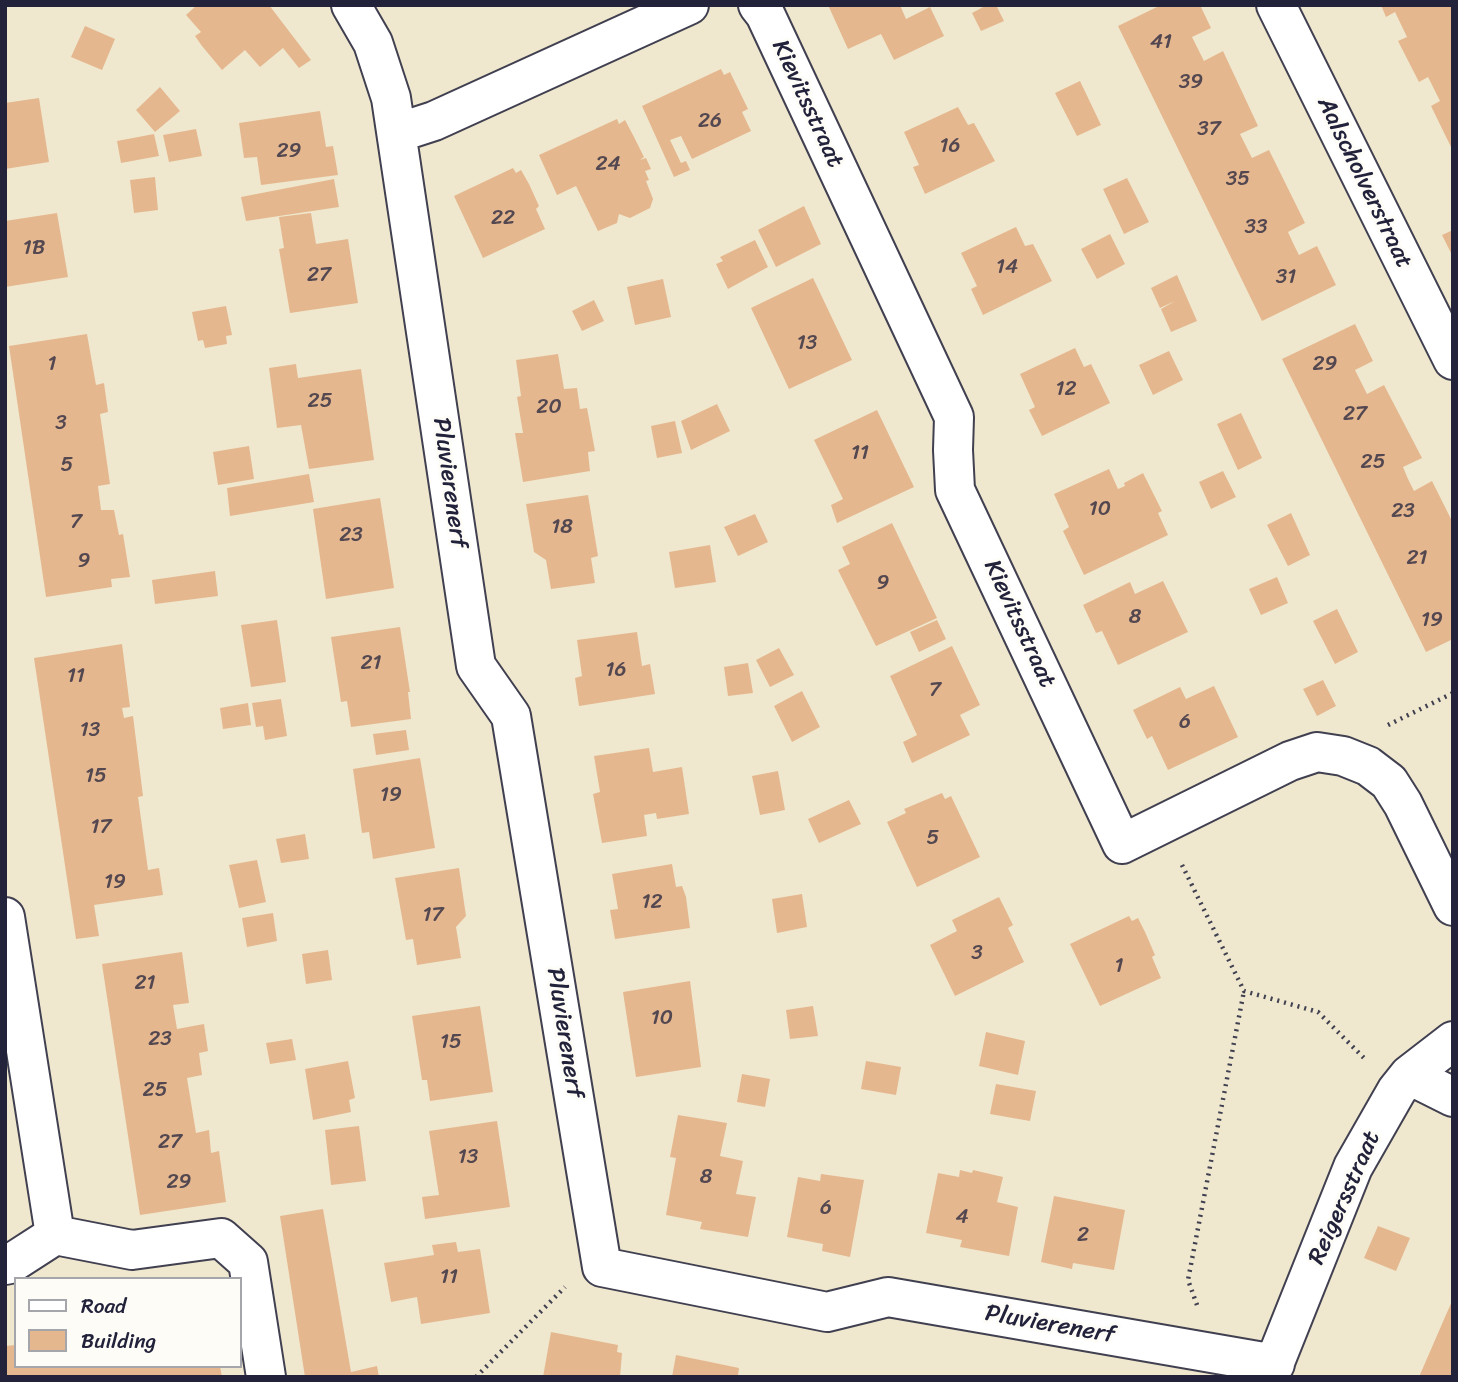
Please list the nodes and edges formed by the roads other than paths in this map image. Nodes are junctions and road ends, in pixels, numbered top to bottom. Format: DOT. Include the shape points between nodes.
graph roads {
  1 [pos="351,5"];
  2 [pos="689,5"];
  3 [pos="758,5"];
  4 [pos="1276,5"];
  5 [pos="397,133"];
  6 [pos="1453,360"];
  7 [pos="1453,906"];
  8 [pos="5,917"];
  9 [pos="1453,1041"];
  10 [pos="1403,1083"];
  11 [pos="1453,1097"];
  12 [pos="55,1235"];
  13 [pos="5,1265"];
  14 [pos="1272,1370"];
  15 [pos="266,1377"];
  1 -- 5 [label="street, Pluvierenerf" via="373,43"];
  2 -- 5 [label="street" via="434,121"];
  3 -- 7 [label="street, Kievitsstraat" via="954,417 955,490 1122,844 1290,761 1318,752 1343,756 1368,766 1389,782"];
  4 -- 6 [label="street, Aalscholverstraat"];
  5 -- 14 [label="street, Pluvierenerf" via="476,666 511,716 603,1267 827,1312 888,1297 1216,1354"];
  8 -- 12 [label="street"];
  9 -- 10 [label="street, Reigersstraat"];
  10 -- 11 [label="street"];
  10 -- 14 [label="street, Reigersstraat" via="1353,1167"];
  12 -- 13 [label="street"];
  12 -- 15 [label="street" via="132,1250 221,1238 248,1262"];
}
